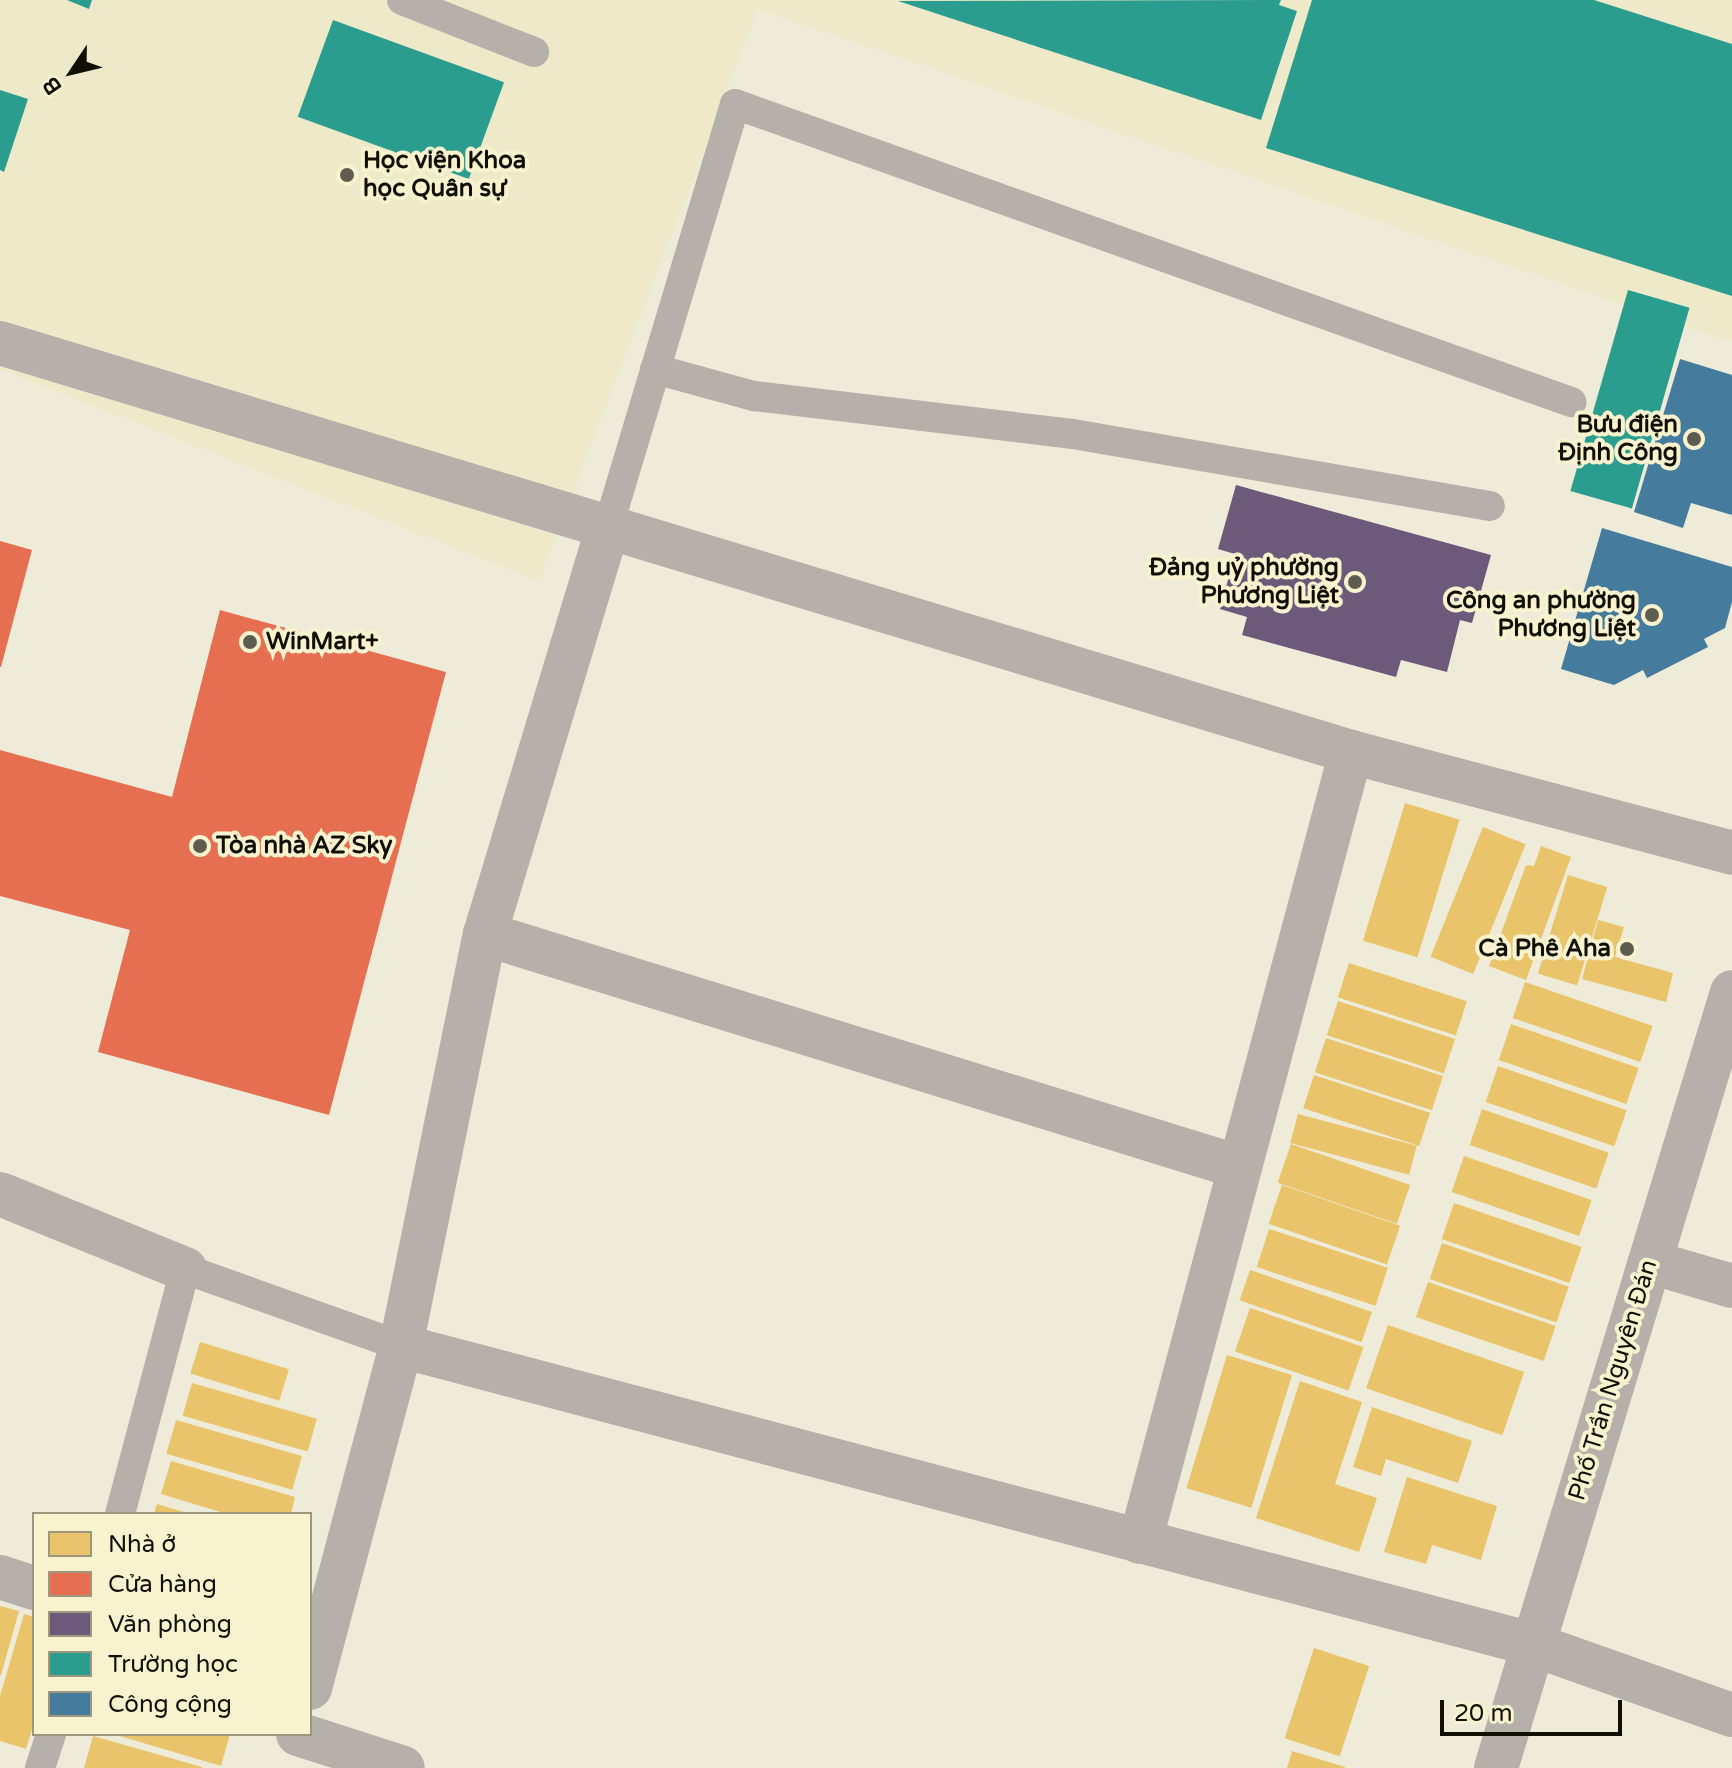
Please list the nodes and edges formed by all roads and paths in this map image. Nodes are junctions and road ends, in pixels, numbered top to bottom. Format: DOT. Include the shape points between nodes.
graph roads {
  1 [pos="402,0"];
  2 [pos="534,52"];
  3 [pos="0,343"];
  4 [pos="655,369"];
  5 [pos="1571,402"];
  6 [pos="1490,506"];
  7 [pos="609,524"];
  8 [pos="1351,752"];
  9 [pos="1732,853"];
  10 [pos="485,934"];
  11 [pos="1732,992"];
  12 [pos="1239,1167"];
  13 [pos="0,1194"];
  14 [pos="1650,1262"];
  15 [pos="185,1269"];
  16 [pos="1732,1286"];
  17 [pos="401,1346"];
  18 [pos="121,1512"];
  19 [pos="1140,1542"];
  20 [pos="0,1577"];
  21 [pos="32,1587"];
  22 [pos="1531,1644"];
  23 [pos="312,1680"];
  24 [pos="1732,1715"];
  25 [pos="50,1736"];
  26 [pos="297,1736"];
  27 [pos="304,1736"];
  28 [pos="40,1768"];
  29 [pos="288,1768"];
  30 [pos="403,1768"];
  31 [pos="1496,1768"];
  1 -- 2 [label="lane"];
  3 -- 7 [label="street"];
  4 -- 5 [label="lane" via="735,104"];
  4 -- 6 [label="lane" via="754,396 1073,434"];
  4 -- 7 [label="lane"];
  7 -- 8 [label="street"];
  7 -- 10 [label="street"];
  8 -- 9 [label="street"];
  8 -- 12 [label="street"];
  10 -- 12 [label="street"];
  10 -- 17 [label="street"];
  11 -- 14 [label="street, Phố Trần Nguyên Đán"];
  12 -- 19 [label="street"];
  13 -- 15 [label="street"];
  14 -- 16 [label="street"];
  14 -- 22 [label="street, Phố Trần Nguyên Đán"];
  15 -- 17 [label="lane"];
  15 -- 18 [label="lane"];
  17 -- 19 [label="street"];
  17 -- 23 [label="street"];
  19 -- 22 [label="street"];
  20 -- 21 [label="street"];
  22 -- 24 [label="street"];
  22 -- 31 [label="street, Phố Trần Nguyên Đán"];
  25 -- 28 [label="lane"];
  26 -- 29 [label="street"];
  27 -- 30 [label="street"];
}
